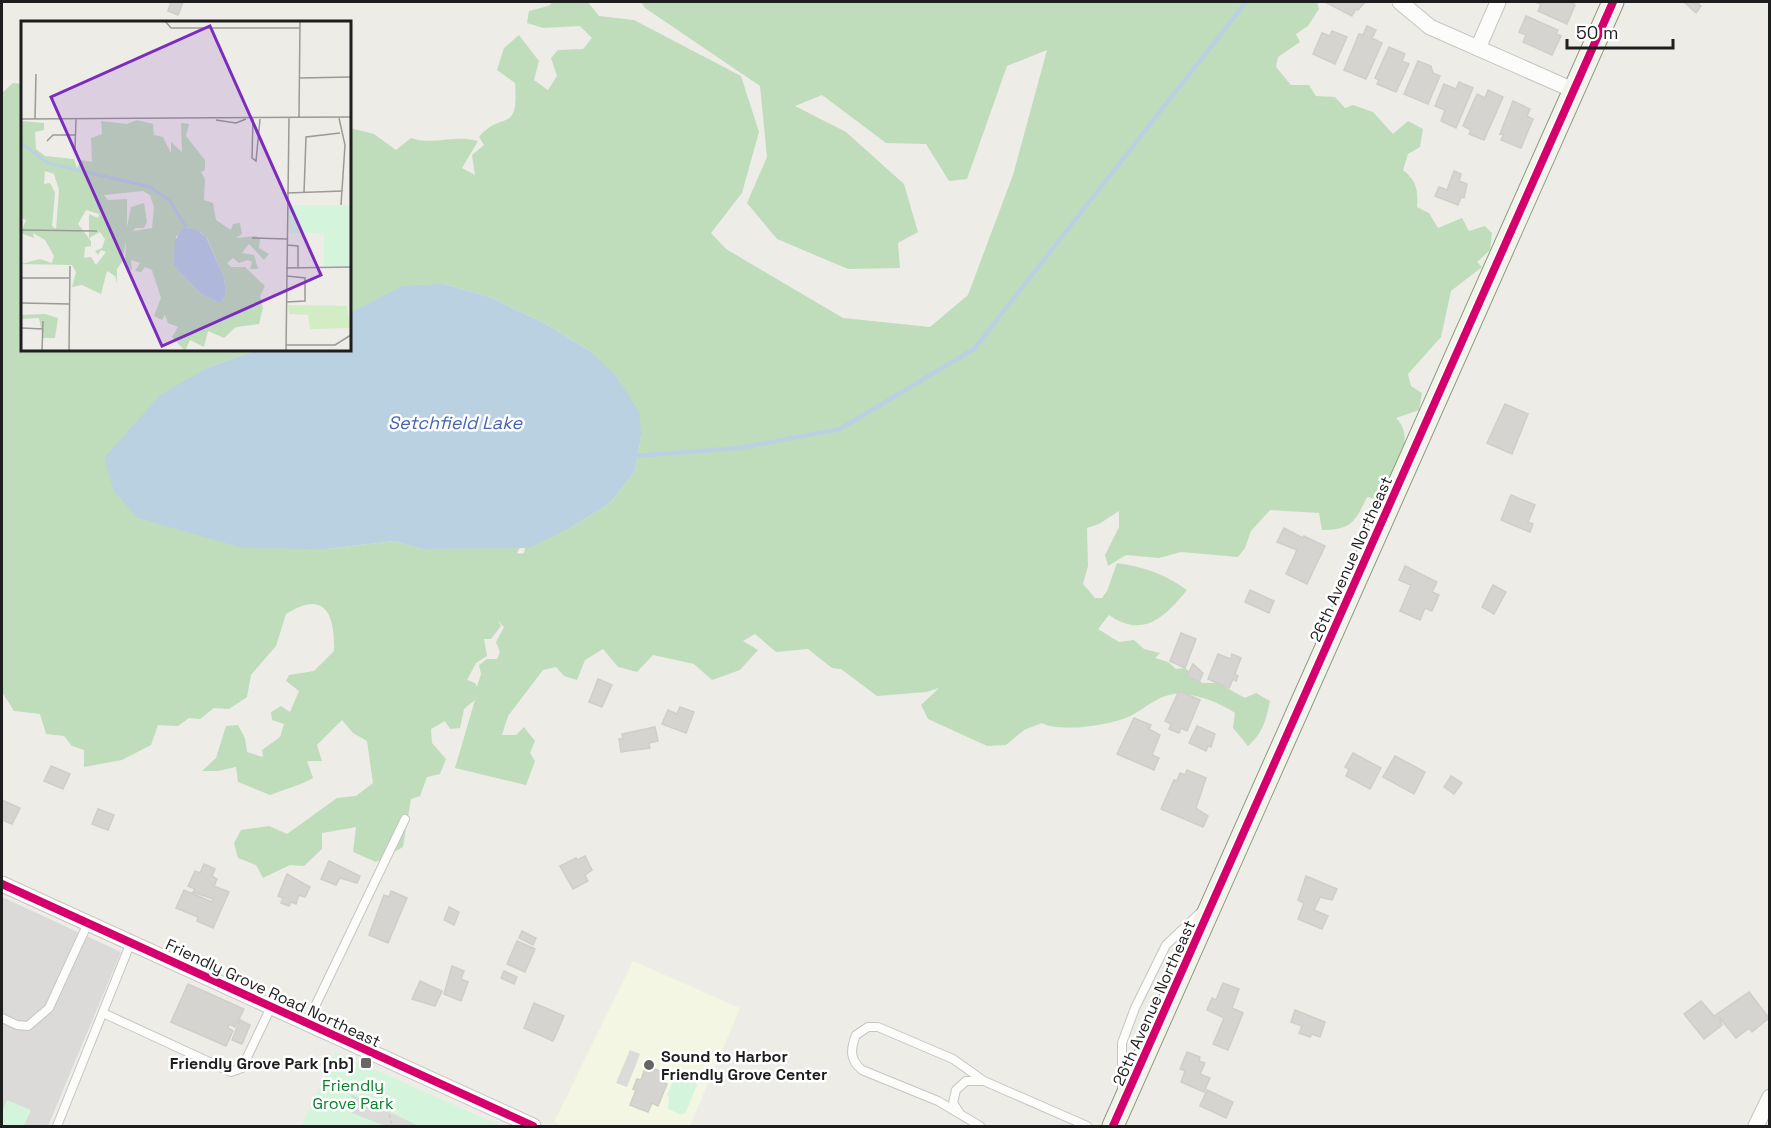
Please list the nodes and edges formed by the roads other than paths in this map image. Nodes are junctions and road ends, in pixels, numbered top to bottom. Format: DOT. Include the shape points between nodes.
graph roads {
  1 [pos="1400,2"];
  2 [pos="1498,2"];
  3 [pos="1613,2"];
  4 [pos="1478,48"];
  5 [pos="1573,90"];
  6 [pos="405,819"];
  7 [pos="2,884"];
  8 [pos="1214,901"];
  9 [pos="88,923"];
  10 [pos="132,942"];
  11 [pos="271,1007"];
  12 [pos="103,1013"];
  13 [pos="2,1018"];
  14 [pos="307,1024"];
  15 [pos="984,1081"];
  16 [pos="1770,1097"];
  17 [pos="1123,1106"];
  18 [pos="962,1116"];
  19 [pos="57,1126"];
  20 [pos="533,1126"];
  21 [pos="980,1126"];
  22 [pos="1087,1126"];
  23 [pos="1113,1126"];
  24 [pos="1756,1126"];
  1 -- 4 [label="street" via="1430,27"];
  2 -- 4 [label="street"];
  3 -- 5 [label="street, 26th Avenue Northeast"];
  4 -- 5 [label="street"];
  5 -- 8 [label="street, 26th Avenue Northeast"];
  6 -- 14 [label="lane"];
  7 -- 9 [label="street, Friendly Grove Road Northeast"];
  8 -- 17 [label="street, 26th Avenue Northeast"];
  8 -- 17 [label="lane" via="1166,945 1135,1008 1122,1043"];
  9 -- 10 [label="street, Friendly Grove Road Northeast"];
  9 -- 13 [label="lane" via="49,1008 28,1026"];
  10 -- 11 [label="street, Friendly Grove Road Northeast"];
  10 -- 12 [label="lane"];
  11 -- 12 [label="lane" via="242,1068 231,1072"];
  11 -- 14 [label="street, Friendly Grove Road Northeast"];
  12 -- 19 [label="lane"];
  14 -- 20 [label="street, Friendly Grove Road Northeast"];
  15 -- 18 [label="lane" via="966,1081 956,1090 953,1103"];
  15 -- 18 [label="lane" via="953,1059 878,1027 868,1027 856,1035 851,1055 854,1064 938,1101"];
  15 -- 22 [label="lane"];
  16 -- 24 [label="street"];
  17 -- 23 [label="street, 26th Avenue Northeast"];
  18 -- 21 [label="lane"];
}
